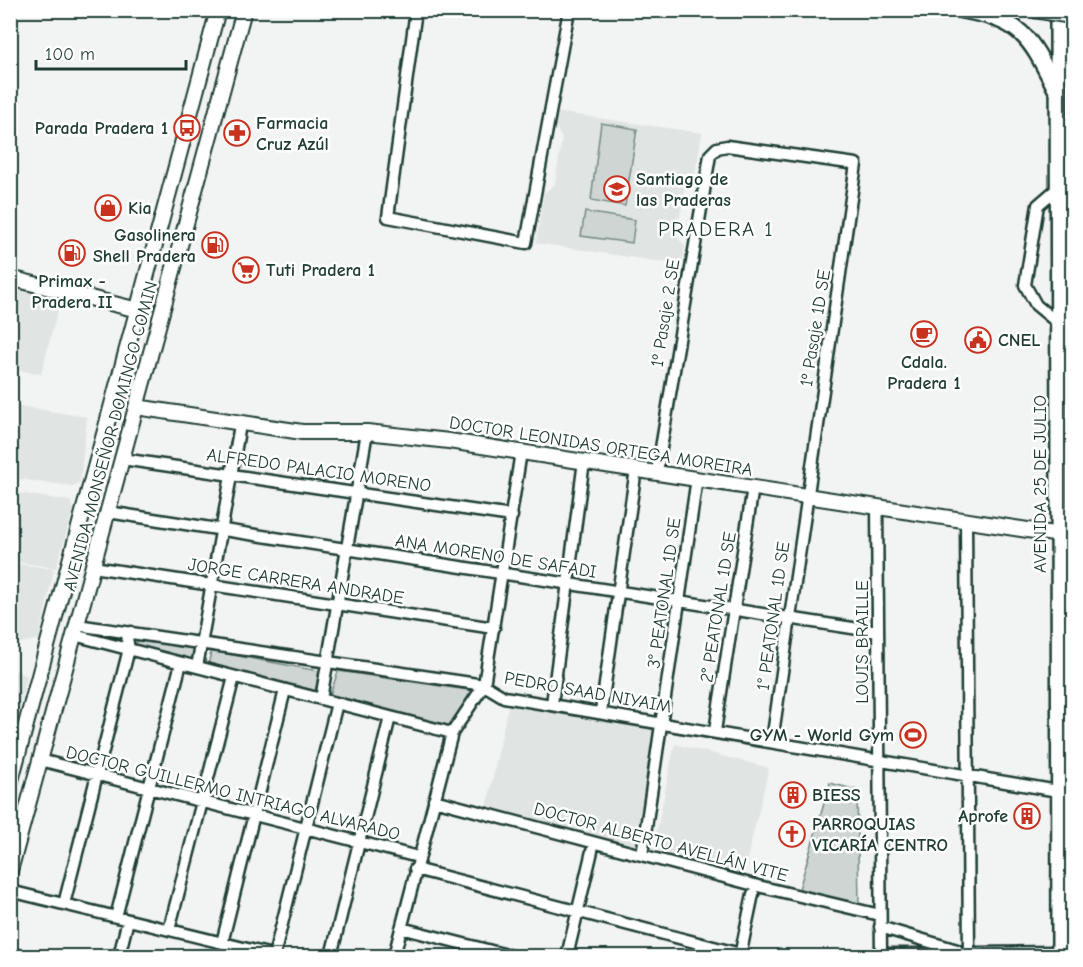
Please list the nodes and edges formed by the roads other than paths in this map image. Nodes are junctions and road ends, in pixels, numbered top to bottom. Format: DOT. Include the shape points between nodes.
graph roads {
  1 [pos="218,10"];
  2 [pos="244,10"];
  3 [pos="416,10"];
  4 [pos="569,10"];
  5 [pos="962,10"];
  6 [pos="1034,10"];
  7 [pos="1058,10"];
  8 [pos="1072,16"];
  9 [pos="1058,93"];
  10 [pos="708,159"];
  11 [pos="1059,187"];
  12 [pos="1072,255"];
  13 [pos="10,278"];
  14 [pos="138,310"];
  15 [pos="1059,324"];
  16 [pos="136,407"];
  17 [pos="240,425"];
  18 [pos="367,432"];
  19 [pos="521,452"];
  20 [pos="122,459"];
  21 [pos="584,461"];
  22 [pos="636,469"];
  23 [pos="657,472"];
  24 [pos="231,473"];
  25 [pos="697,478"];
  26 [pos="753,487"];
  27 [pos="356,492"];
  28 [pos="807,496"];
  29 [pos="877,507"];
  30 [pos="108,512"];
  31 [pos="512,516"];
  32 [pos="966,520"];
  33 [pos="221,530"];
  34 [pos="1060,535"];
  35 [pos="347,549"];
  36 [pos="93,567"];
  37 [pos="502,573"];
  38 [pos="568,584"];
  39 [pos="212,585"];
  40 [pos="619,592"];
  41 [pos="680,601"];
  42 [pos="337,604"];
  43 [pos="734,610"];
  44 [pos="789,618"];
  45 [pos="494,628"];
  46 [pos="75,630"];
  47 [pos="131,632"];
  48 [pos="878,632"];
  49 [pos="1072,635"];
  50 [pos="201,643"];
  51 [pos="129,650"];
  52 [pos="327,662"];
  53 [pos="181,663"];
  54 [pos="197,667"];
  55 [pos="1060,668"];
  56 [pos="234,677"];
  57 [pos="483,686"];
  58 [pos="285,690"];
  59 [pos="321,699"];
  60 [pos="337,703"];
  61 [pos="552,704"];
  62 [pos="602,712"];
  63 [pos="390,717"];
  64 [pos="663,722"];
  65 [pos="715,731"];
  66 [pos="452,733"];
  67 [pos="772,741"];
  68 [pos="879,759"];
  69 [pos="40,760"];
  70 [pos="98,775"];
  71 [pos="968,775"];
  72 [pos="10,784"];
  73 [pos="149,788"];
  74 [pos="1058,791"];
  75 [pos="434,800"];
  76 [pos="201,801"];
  77 [pos="254,815"];
  78 [pos="1059,817"];
  79 [pos="306,828"];
  80 [pos="358,842"];
  81 [pos="592,851"];
  82 [pos="642,855"];
  83 [pos="418,857"];
  84 [pos="415,869"];
  85 [pos="1072,870"];
  86 [pos="10,871"];
  87 [pos="10,891"];
  88 [pos="753,894"];
  89 [pos="64,904"];
  90 [pos="578,912"];
  91 [pos="880,915"];
  92 [pos="116,917"];
  93 [pos="128,920"];
  94 [pos="880,927"];
  95 [pos="401,928"];
  96 [pos="169,930"];
  97 [pos="222,943"];
  98 [pos="10,954"];
  99 [pos="254,954"];
  100 [pos="1059,954"];
  101 [pos="880,955"];
  102 [pos="969,955"];
  103 [pos="275,956"];
  104 [pos="743,956"];
  105 [pos="21,957"];
  106 [pos="119,957"];
  107 [pos="331,957"];
  108 [pos="394,957"];
  109 [pos="511,957"];
  110 [pos="567,957"];
  1 -- 14 [label="main road, AVENIDA MONSEÑOR DOMINGO COMIN"];
  2 -- 16 [label="main road, AVENIDA MONSEÑOR DOMINGO COMIN"];
  3 -- 4 [label="street" via="386,213 391,219 526,243"];
  5 -- 9 [label="main road" via="996,17 1016,28 1037,52"];
  6 -- 8 [label="main road, bridge"];
  7 -- 9 [label="main road, AVENIDA 25 DE JULIO"];
  9 -- 11 [label="main road, AVENIDA 25 DE JULIO"];
  10 -- 23 [label="street, 1º Pasaje 2 SE"];
  10 -- 28 [label="street, 1º Pasaje 1D SE" via="717,148 727,146 856,165"];
  11 -- 12 [label="main road"];
  11 -- 15 [label="main road, AVENIDA 25 DE JULIO"];
  11 -- 15 [label="street" via="1038,205 1025,285 1036,305"];
  13 -- 14 [label="main road"];
  14 -- 72 [label="main road, AVENIDA MONSEÑOR DOMINGO COMIN"];
  15 -- 34 [label="main road, AVENIDA 25 DE JULIO"];
  16 -- 17 [label="main road, DOCTOR LEONIDAS ORTEGA MOREIRA"];
  16 -- 20 [label="main road, AVENIDA MONSEÑOR DOMINGO COMIN"];
  17 -- 18 [label="main road, DOCTOR LEONIDAS ORTEGA MOREIRA" via="302,432"];
  17 -- 24 [label="street"];
  18 -- 19 [label="main road, DOCTOR LEONIDAS ORTEGA MOREIRA"];
  18 -- 27 [label="street"];
  19 -- 21 [label="main road, DOCTOR LEONIDAS ORTEGA MOREIRA"];
  19 -- 31 [label="street"];
  20 -- 24 [label="street, ALFREDO PALACIO MORENO"];
  20 -- 30 [label="main road, AVENIDA MONSEÑOR DOMINGO COMIN"];
  21 -- 22 [label="main road, DOCTOR LEONIDAS ORTEGA MOREIRA"];
  21 -- 38 [label="street"];
  22 -- 23 [label="main road, DOCTOR LEONIDAS ORTEGA MOREIRA"];
  22 -- 40 [label="street"];
  23 -- 25 [label="main road, DOCTOR LEONIDAS ORTEGA MOREIRA"];
  24 -- 27 [label="street, ALFREDO PALACIO MORENO"];
  24 -- 33 [label="street"];
  25 -- 26 [label="main road, DOCTOR LEONIDAS ORTEGA MOREIRA"];
  25 -- 41 [label="street, 3° PEATONAL 1D SE"];
  26 -- 28 [label="main road, DOCTOR LEONIDAS ORTEGA MOREIRA"];
  26 -- 43 [label="street, 2° PEATONAL 1D SE"];
  27 -- 31 [label="street, ALFREDO PALACIO MORENO"];
  27 -- 35 [label="street"];
  28 -- 29 [label="main road, DOCTOR LEONIDAS ORTEGA MOREIRA"];
  28 -- 44 [label="street, 1° PEATONAL 1D SE"];
  29 -- 32 [label="main road, DOCTOR LEONIDAS ORTEGA MOREIRA"];
  29 -- 48 [label="street, LOUIS BRAILLE"];
  30 -- 33 [label="street, ANA MORENO DE SAFADI"];
  30 -- 36 [label="main road, AVENIDA MONSEÑOR DOMINGO COMIN"];
  31 -- 37 [label="street"];
  32 -- 34 [label="main road, DOCTOR LEONIDAS ORTEGA MOREIRA"];
  32 -- 71 [label="street"];
  33 -- 35 [label="street, ANA MORENO DE SAFADI"];
  33 -- 39 [label="street"];
  34 -- 55 [label="main road, AVENIDA 25 DE JULIO"];
  35 -- 37 [label="street, ANA MORENO DE SAFADI"];
  35 -- 42 [label="street"];
  36 -- 39 [label="street, JORGE CARRERA ANDRADE"];
  36 -- 46 [label="main road, AVENIDA MONSEÑOR DOMINGO COMIN"];
  37 -- 38 [label="street, ANA MORENO DE SAFADI"];
  37 -- 45 [label="street"];
  38 -- 40 [label="street, ANA MORENO DE SAFADI"];
  38 -- 61 [label="street"];
  39 -- 42 [label="street, JORGE CARRERA ANDRADE"];
  39 -- 50 [label="street"];
  40 -- 41 [label="street, ANA MORENO DE SAFADI"];
  40 -- 62 [label="street"];
  41 -- 43 [label="street, ANA MORENO DE SAFADI"];
  41 -- 64 [label="street, 3° PEATONAL 1D SE"];
  42 -- 45 [label="street, JORGE CARRERA ANDRADE"];
  42 -- 52 [label="street"];
  43 -- 44 [label="street, ANA MORENO DE SAFADI"];
  43 -- 65 [label="street, 2° PEATONAL 1D SE"];
  44 -- 48 [label="street, ANA MORENO DE SAFADI"];
  44 -- 67 [label="street, 1° PEATONAL 1D SE"];
  45 -- 57 [label="street"];
  46 -- 47 [label="street, PEDRO SAAD NIYAIM"];
  46 -- 51 [label="street"];
  46 -- 69 [label="main road, AVENIDA MONSEÑOR DOMINGO COMIN"];
  47 -- 50 [label="street, PEDRO SAAD NIYAIM"];
  47 -- 51 [label="street" via="126,642"];
  48 -- 68 [label="street, LOUIS BRAILLE"];
  49 -- 55 [label="main road"];
  50 -- 52 [label="street, PEDRO SAAD NIYAIM"];
  50 -- 54 [label="street"];
  51 -- 53 [label="street"];
  51 -- 70 [label="street"];
  52 -- 57 [label="street, PEDRO SAAD NIYAIM"];
  52 -- 59 [label="street"];
  53 -- 54 [label="street"];
  53 -- 73 [label="street"];
  54 -- 56 [label="street"];
  55 -- 74 [label="main road, AVENIDA 25 DE JULIO"];
  56 -- 58 [label="street"];
  56 -- 76 [label="street"];
  57 -- 61 [label="street, PEDRO SAAD NIYAIM" via="504,697"];
  57 -- 66 [label="street"];
  58 -- 59 [label="street"];
  58 -- 77 [label="street"];
  59 -- 60 [label="street"];
  60 -- 63 [label="street"];
  60 -- 79 [label="street"];
  61 -- 62 [label="street, PEDRO SAAD NIYAIM"];
  62 -- 64 [label="street, PEDRO SAAD NIYAIM"];
  63 -- 66 [label="street"];
  63 -- 80 [label="street"];
  64 -- 65 [label="street, PEDRO SAAD NIYAIM"];
  64 -- 82 [label="street, 3° PEATONAL 1D SE"];
  65 -- 67 [label="street, PEDRO SAAD NIYAIM"];
  66 -- 75 [label="street"];
  67 -- 68 [label="street, PEDRO SAAD NIYAIM"];
  68 -- 71 [label="street, PEDRO SAAD NIYAIM"];
  68 -- 91 [label="street, LOUIS BRAILLE"];
  69 -- 70 [label="street, DOCTOR GUILLERMO INTRIAGO ALVARADO"];
  69 -- 86 [label="main road, AVENIDA MONSEÑOR DOMINGO COMIN"];
  70 -- 73 [label="street, DOCTOR GUILLERMO INTRIAGO ALVARADO"];
  70 -- 89 [label="street"];
  71 -- 74 [label="street, PEDRO SAAD NIYAIM"];
  71 -- 102 [label="street"];
  73 -- 76 [label="street, DOCTOR GUILLERMO INTRIAGO ALVARADO"];
  73 -- 92 [label="street"];
  74 -- 78 [label="main road, AVENIDA 25 DE JULIO"];
  75 -- 82 [label="street, DOCTOR ALBERTO AVELLÁN VITE"];
  75 -- 83 [label="street"];
  76 -- 77 [label="street, DOCTOR GUILLERMO INTRIAGO ALVARADO"];
  76 -- 96 [label="street"];
  77 -- 79 [label="street, DOCTOR GUILLERMO INTRIAGO ALVARADO"];
  77 -- 97 [label="street"];
  78 -- 85 [label="main road"];
  78 -- 100 [label="main road, AVENIDA 25 DE JULIO"];
  79 -- 80 [label="street, DOCTOR GUILLERMO INTRIAGO ALVARADO"];
  79 -- 103 [label="street"];
  80 -- 83 [label="street, DOCTOR GUILLERMO INTRIAGO ALVARADO"];
  80 -- 107 [label="street"];
  81 -- 90 [label="street"];
  82 -- 91 [label="street, DOCTOR ALBERTO AVELLÁN VITE"];
  83 -- 84 [label="street"];
  84 -- 90 [label="street"];
  84 -- 95 [label="street"];
  87 -- 89 [label="street"];
  88 -- 104 [label="street"];
  89 -- 92 [label="street"];
  90 -- 104 [label="street"];
  90 -- 110 [label="street"];
  91 -- 94 [label="street, LOUIS BRAILLE"];
  92 -- 93 [label="street"];
  93 -- 96 [label="street"];
  93 -- 106 [label="street"];
  94 -- 101 [label="street, LOUIS BRAILLE"];
  94 -- 102 [label="street"];
  95 -- 108 [label="street"];
  95 -- 109 [label="street"];
  96 -- 97 [label="street"];
  97 -- 99 [label="street"];
  98 -- 105 [label="street"];
  99 -- 103 [label="street"];
  100 -- 102 [label="street"];
  101 -- 102 [label="street"];
}
